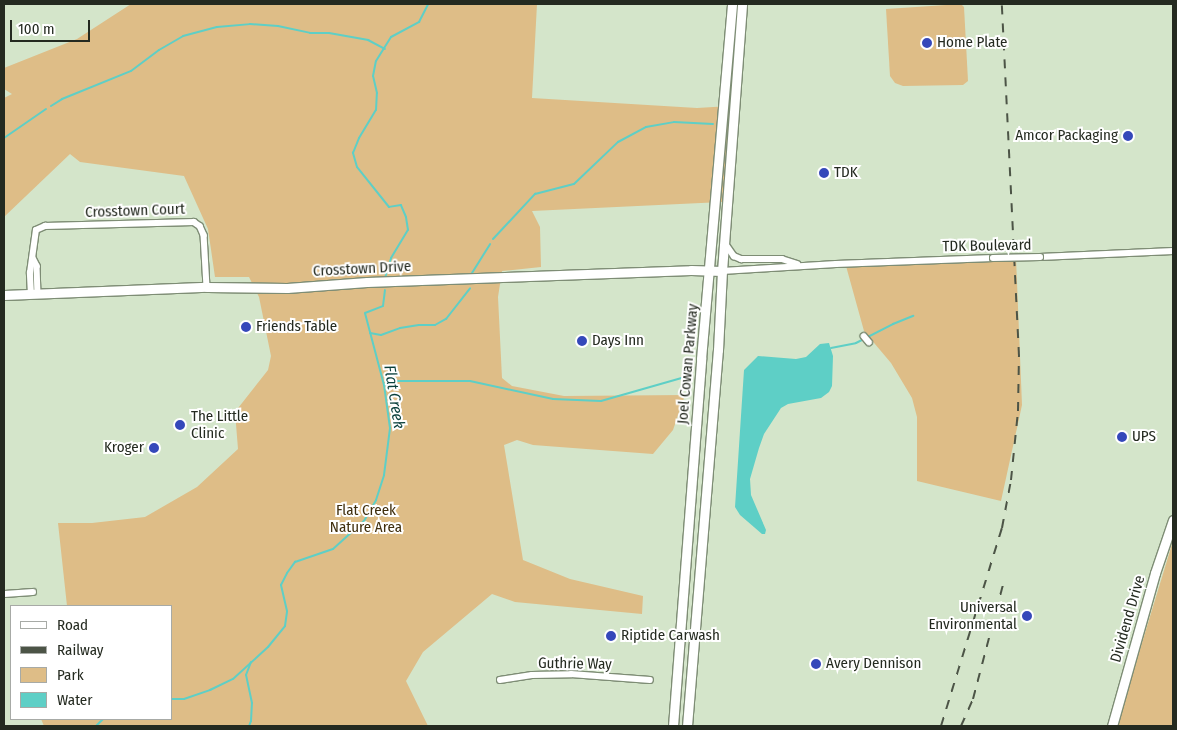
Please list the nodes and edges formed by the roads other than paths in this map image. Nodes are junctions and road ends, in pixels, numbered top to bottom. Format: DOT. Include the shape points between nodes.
graph roads {
  1 [pos="732,4"];
  2 [pos="742,4"];
  3 [pos="724,242"];
  4 [pos="1173,251"];
  5 [pos="802,266"];
  6 [pos="709,270"];
  7 [pos="722,271"];
  8 [pos="207,288"];
  9 [pos="4,295"];
  10 [pos="35,295"];
  11 [pos="864,336"];
  12 [pos="869,342"];
  13 [pos="1173,520"];
  14 [pos="33,592"];
  15 [pos="4,594"];
  16 [pos="500,680"];
  17 [pos="650,680"];
  18 [pos="673,726"];
  19 [pos="687,726"];
  20 [pos="1112,726"];
  1 -- 6 [label="main road, Joel Cowan Parkway"];
  2 -- 3 [label="main road, Joel Cowan Parkway"];
  3 -- 5 [label="street, TDK Boulevard" via="734,256 741,259 782,259"];
  3 -- 7 [label="main road, Joel Cowan Parkway"];
  4 -- 5 [label="street, TDK Boulevard, bridge"];
  5 -- 7 [label="street, TDK Boulevard"];
  6 -- 7 [label="main road, Crosstown Drive"];
  6 -- 8 [label="main road, Crosstown Drive" via="367,282 287,288"];
  6 -- 18 [label="main road, Joel Cowan Parkway"];
  7 -- 19 [label="main road, Joel Cowan Parkway"];
  8 -- 10 [label="main road, Crosstown Drive"];
  8 -- 10 [label="street, Crosstown Court" via="204,236 200,226 190,221 38,227 32,256"];
  9 -- 10 [label="main road, Crosstown Drive"];
  11 -- 12 [label="street"];
  13 -- 20 [label="main road, Dividend Drive"];
  14 -- 15 [label="street"];
  16 -- 17 [label="street, Guthrie Way" via="571,674"];
}
